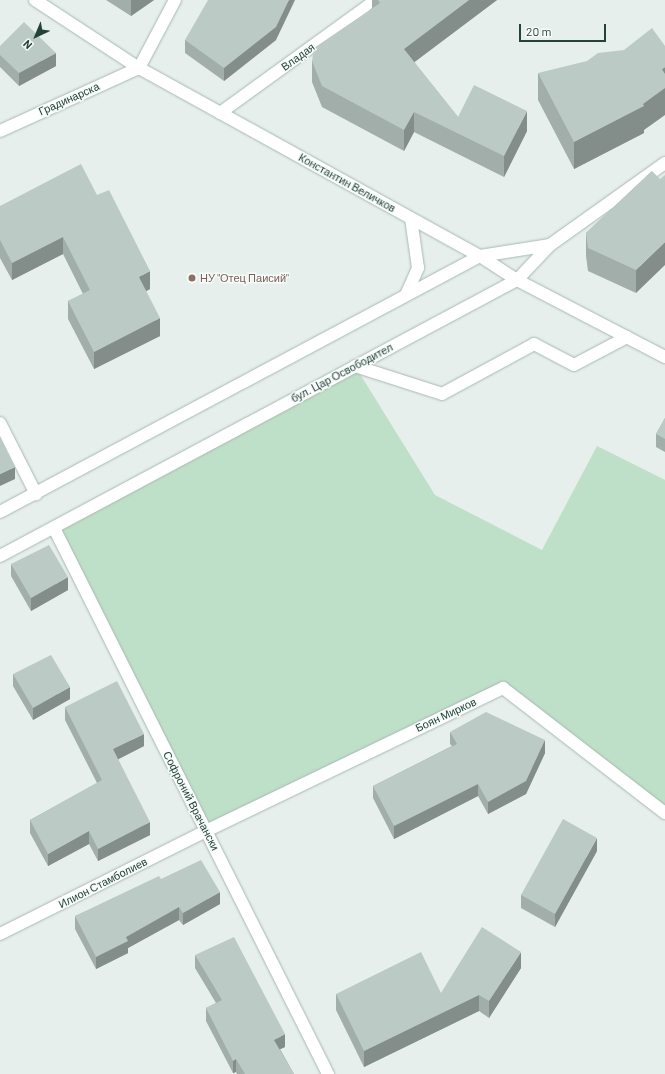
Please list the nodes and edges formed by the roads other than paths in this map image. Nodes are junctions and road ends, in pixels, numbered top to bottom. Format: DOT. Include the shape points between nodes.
graph roads {
  1 [pos="35,0"];
  2 [pos="175,0"];
  3 [pos="376,0"];
  4 [pos="139,68"];
  5 [pos="220,113"];
  6 [pos="0,131"];
  7 [pos="665,163"];
  8 [pos="411,218"];
  9 [pos="550,245"];
  10 [pos="480,256"];
  11 [pos="517,280"];
  12 [pos="406,295"];
  13 [pos="627,337"];
  14 [pos="665,357"];
  15 [pos="355,366"];
  16 [pos="0,423"];
  17 [pos="36,494"];
  18 [pos="0,512"];
  19 [pos="54,528"];
  20 [pos="0,556"];
  21 [pos="665,813"];
  22 [pos="206,831"];
  23 [pos="0,934"];
  24 [pos="328,1074"];
  1 -- 4 [label="street, Константин Величков"];
  2 -- 4 [label="street"];
  3 -- 5 [label="street, Владая"];
  4 -- 5 [label="street, Константин Величков"];
  4 -- 6 [label="street, Градинарска"];
  5 -- 8 [label="street, Константин Величков"];
  7 -- 9 [label="street, бул. Цар Освободител"];
  8 -- 10 [label="street, Константин Величков"];
  8 -- 12 [label="street" via="418,268"];
  9 -- 10 [label="street"];
  9 -- 11 [label="street, бул. Цар Освободител"];
  10 -- 11 [label="street, Константин Величков"];
  10 -- 12 [label="street"];
  11 -- 13 [label="street, Константин Величков"];
  11 -- 15 [label="street, бул. Цар Освободител"];
  12 -- 17 [label="street"];
  13 -- 14 [label="street, Константин Величков"];
  13 -- 15 [label="street" via="574,364 534,344 442,394"];
  15 -- 19 [label="street, бул. Цар Освободител"];
  16 -- 17 [label="street"];
  17 -- 18 [label="street"];
  19 -- 20 [label="street, бул. Цар Освободител"];
  19 -- 22 [label="street, Софроний Врачански"];
  21 -- 22 [label="street, Боян Мирков" via="503,688"];
  22 -- 23 [label="street, Илион Стамболиев"];
  22 -- 24 [label="street, Софроний Врачански"];
}
